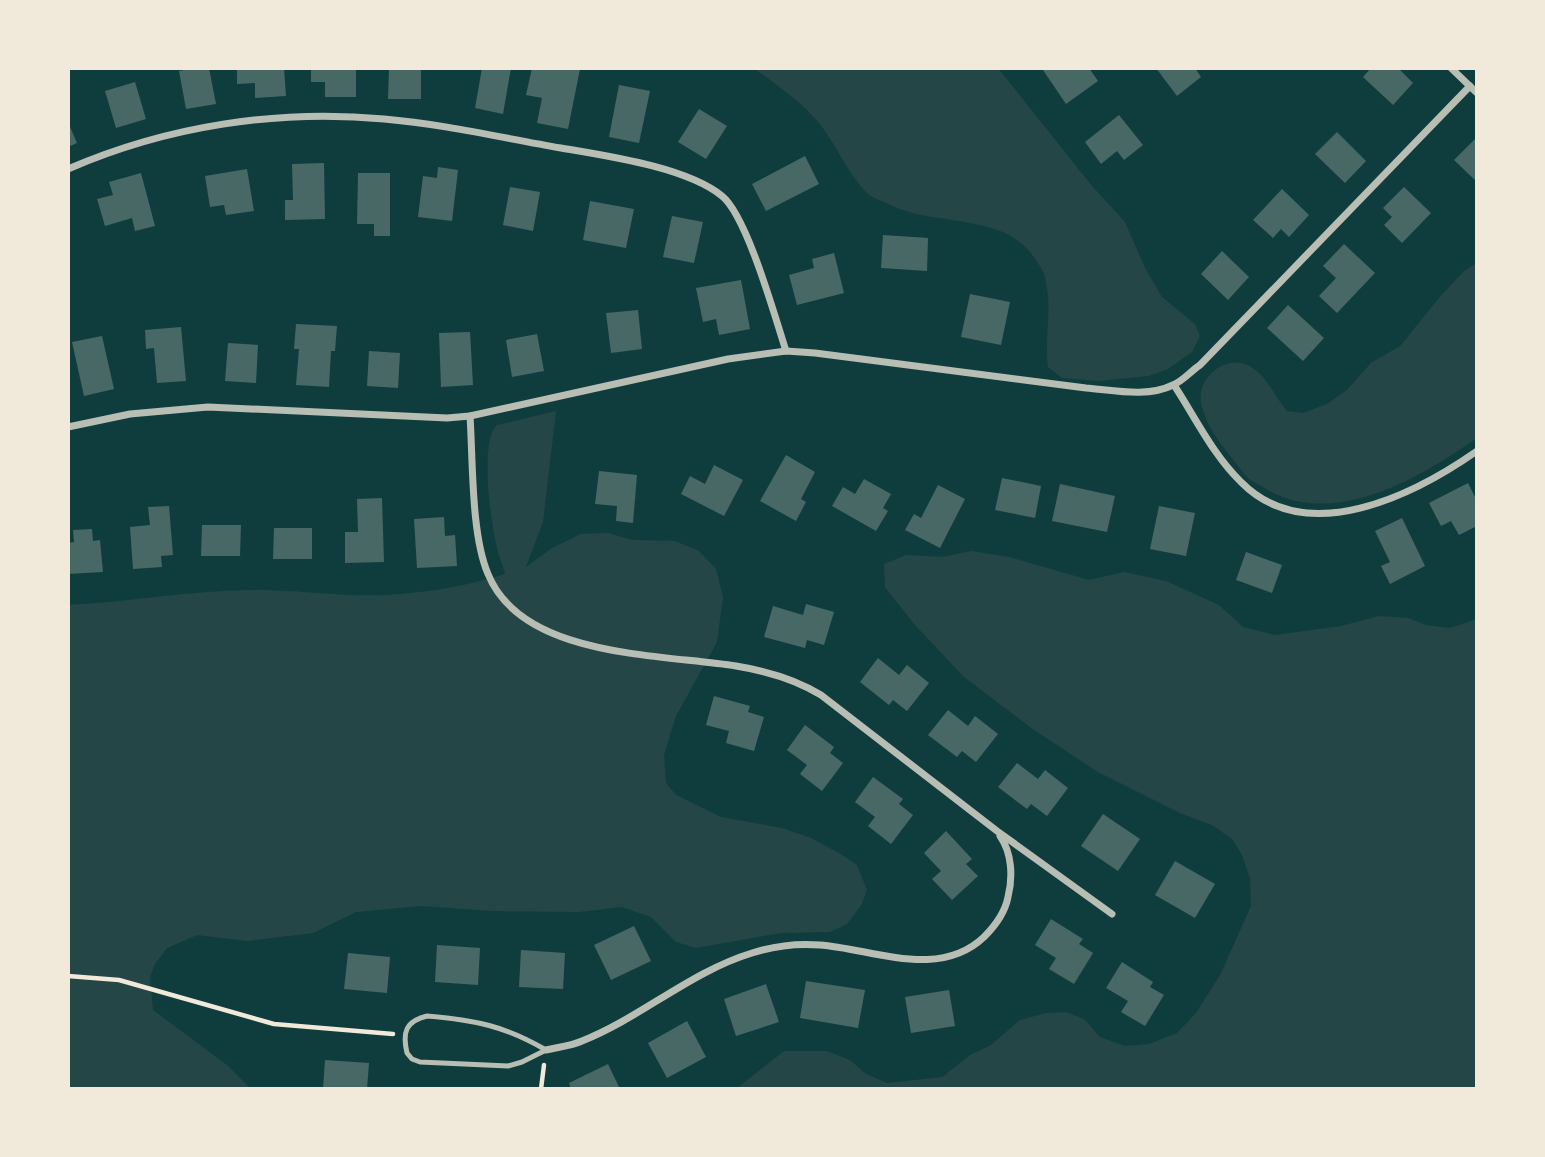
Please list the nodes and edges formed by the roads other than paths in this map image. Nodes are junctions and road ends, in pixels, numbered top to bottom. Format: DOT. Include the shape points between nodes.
graph roads {
  1 [pos="1451,68"];
  2 [pos="1470,86"];
  3 [pos="1477,93"];
  4 [pos="68,169"];
  5 [pos="786,351"];
  6 [pos="1174,385"];
  7 [pos="470,416"];
  8 [pos="68,427"];
  9 [pos="1477,451"];
  10 [pos="997,831"];
  11 [pos="1112,914"];
  12 [pos="546,1050"];
  1 -- 2 [label="street"];
  2 -- 3 [label="street"];
  2 -- 6 [label="street" via="1225,340"];
  4 -- 5 [label="street" via="163,136 202,128 341,116 429,125 644,163 703,184 724,197 736,212"];
  5 -- 6 [label="street" via="1128,392"];
  5 -- 7 [label="street" via="729,359"];
  6 -- 9 [label="street" via="1241,482 1271,503 1292,510 1340,512 1384,502"];
  7 -- 8 [label="street" via="208,407 130,414"];
  7 -- 10 [label="street" via="481,554 495,589 521,615 540,628 587,645 737,666 806,686"];
  10 -- 11 [label="street"];
  10 -- 12 [label="street" via="1011,870 1007,903 991,929 965,950 913,960 822,945 776,947 691,979 616,1026"];
  12 -- 12 [label="lane" via="505,1028 427,1016 407,1027 405,1048 412,1059 432,1063 508,1066"];
}
